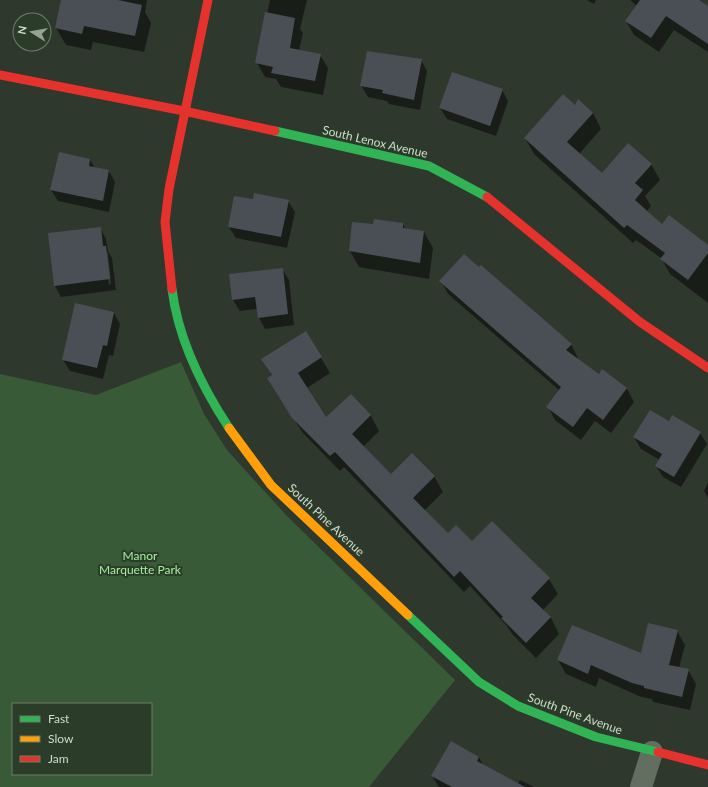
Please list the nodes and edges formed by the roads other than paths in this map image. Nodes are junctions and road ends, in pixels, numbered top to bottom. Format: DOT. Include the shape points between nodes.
graph roads {
  1 [pos="208,0"];
  2 [pos="0,75"];
  3 [pos="184,111"];
  4 [pos="708,368"];
  5 [pos="652,752"];
  6 [pos="708,765"];
  7 [pos="641,787"];
  1 -- 3 [label="street, South Pine Avenue"];
  2 -- 3 [label="street, South Lenox Avenue"];
  3 -- 4 [label="street, South Lenox Avenue" via="429,166 486,196 640,322"];
  3 -- 5 [label="street, South Pine Avenue" via="168,189 165,222 173,297 183,337 210,399 235,438 271,485 479,682 518,706 557,723 596,737"];
  5 -- 6 [label="street, South Pine Avenue"];
  5 -- 7 [label="street"];
}
